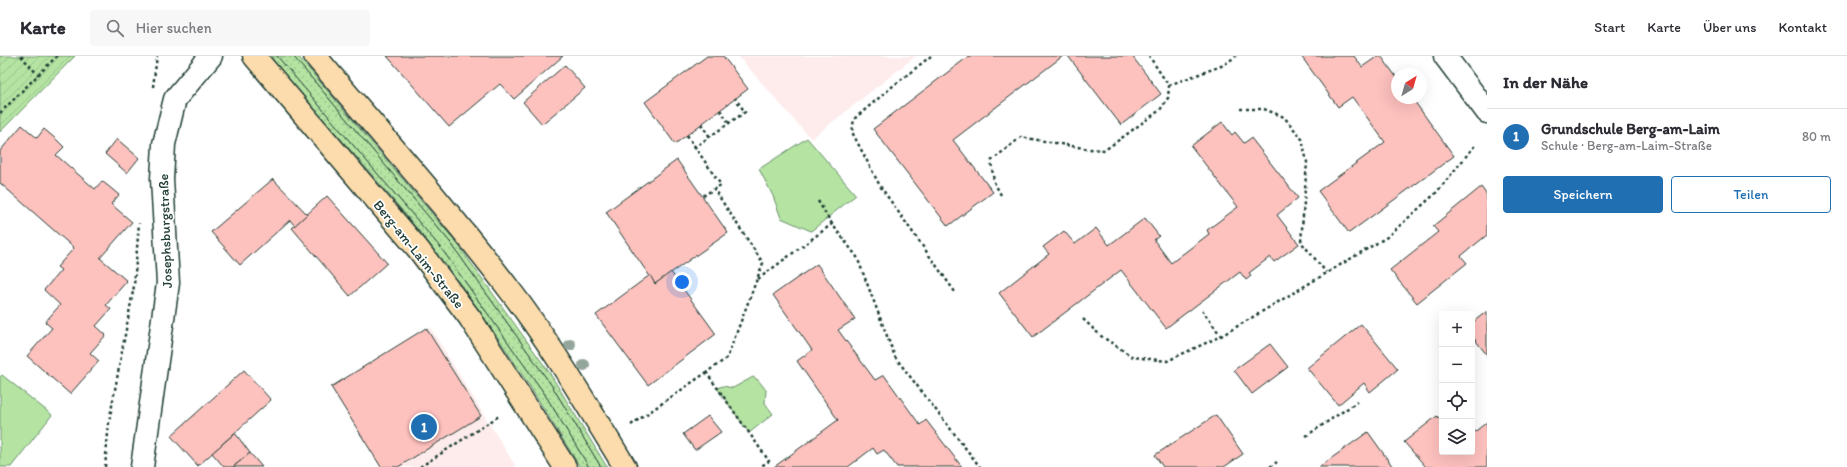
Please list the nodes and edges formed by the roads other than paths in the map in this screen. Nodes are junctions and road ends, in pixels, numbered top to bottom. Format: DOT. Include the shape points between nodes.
graph roads {
  1 [pos="211,56"];
  2 [pos="254,56"];
  3 [pos="315,56"];
  4 [pos="1445,56"];
  5 [pos="1487,112"];
  6 [pos="142,467"];
  7 [pos="565,467"];
  8 [pos="625,467"];
  1 -- 6 [label="street, Josephsburgstraße" via="175,99 164,144 162,179 168,283"];
  2 -- 7 [label="main road, Berg-am-Laim-Straße" via="418,249 470,318"];
  3 -- 8 [label="main road" via="467,235 510,291 567,374"];
  4 -- 5 [label="street"];
}
